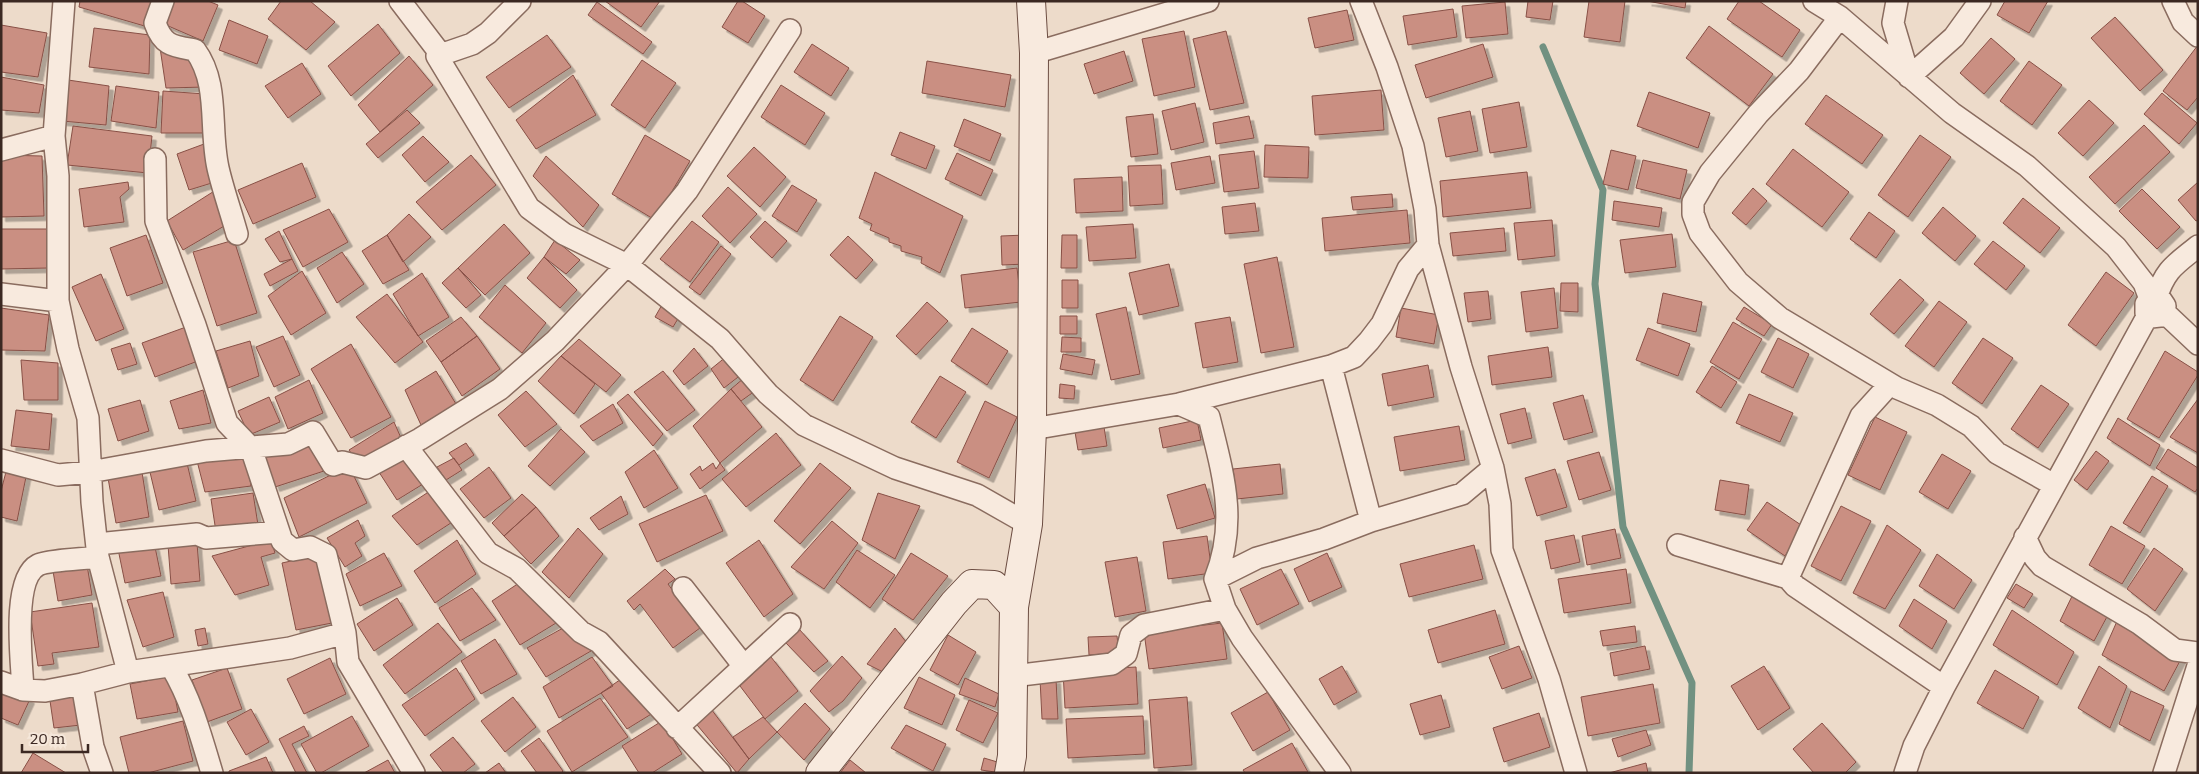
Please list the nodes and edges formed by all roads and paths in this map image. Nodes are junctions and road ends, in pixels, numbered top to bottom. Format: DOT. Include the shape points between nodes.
graph roads {
  1 [pos="64,1"];
  2 [pos="163,1"];
  3 [pos="400,1"];
  4 [pos="520,1"];
  5 [pos="1030,1"];
  6 [pos="1208,1"];
  7 [pos="1361,1"];
  8 [pos="1814,1"];
  9 [pos="1897,1"];
  10 [pos="1980,1"];
  11 [pos="2173,1"];
  12 [pos="1840,17"];
  13 [pos="790,30"];
  14 [pos="2198,36"];
  15 [pos="1034,53"];
  16 [pos="439,56"];
  17 [pos="1909,77"];
  18 [pos="54,136"];
  19 [pos="1,150"];
  20 [pos="155,159"];
  21 [pos="237,234"];
  22 [pos="1428,244"];
  23 [pos="2198,246"];
  24 [pos="627,265"];
  25 [pos="1,294"];
  26 [pos="58,301"];
  27 [pos="2154,306"];
  28 [pos="2198,344"];
  29 [pos="1331,366"];
  30 [pos="1890,384"];
  31 [pos="1179,404"];
  32 [pos="1032,429"];
  33 [pos="406,446"];
  34 [pos="251,448"];
  35 [pos="1,460"];
  36 [pos="1493,468"];
  37 [pos="90,472"];
  38 [pos="2054,485"];
  39 [pos="1372,521"];
  40 [pos="1028,524"];
  41 [pos="279,532"];
  42 [pos="2025,537"];
  43 [pos="1678,544"];
  44 [pos="98,550"];
  45 [pos="1788,578"];
  46 [pos="1215,579"];
  47 [pos="684,588"];
  48 [pos="1014,607"];
  49 [pos="1225,609"];
  50 [pos="790,624"];
  51 [pos="345,633"];
  52 [pos="2198,653"];
  53 [pos="743,664"];
  54 [pos="171,666"];
  55 [pos="2198,666"];
  56 [pos="128,672"];
  57 [pos="1013,676"];
  58 [pos="1,682"];
  59 [pos="82,684"];
  60 [pos="1944,687"];
  61 [pos="23,690"];
  62 [pos="677,728"];
  63 [pos="102,773"];
  64 [pos="212,773"];
  65 [pos="414,773"];
  66 [pos="720,773"];
  67 [pos="820,773"];
  68 [pos="1008,773"];
  69 [pos="1340,773"];
  70 [pos="1576,773"];
  71 [pos="1905,773"];
  72 [pos="2164,773"];
  1 -- 18 [label="street"];
  2 -- 21 [label="street" via="155,23 159,36 170,45 195,50 205,63 218,167"];
  3 -- 16 [label="street"];
  4 -- 16 [label="street" via="472,44"];
  5 -- 15 [label="street"];
  6 -- 15 [label="street"];
  7 -- 22 [label="street" via="1413,146"];
  8 -- 12 [label="street"];
  9 -- 17 [label="street" via="1893,22"];
  10 -- 17 [label="street" via="1954,37"];
  11 -- 14 [label="street" via="2183,22"];
  12 -- 17 [label="street"];
  12 -- 30 [label="street" via="1799,71 1758,114 1710,173 1693,202 1693,214 1700,232 1738,282 1780,318"];
  13 -- 24 [label="street" via="687,191"];
  15 -- 32 [label="street"];
  16 -- 24 [label="street" via="529,208 564,234"];
  17 -- 27 [label="street" via="2026,166 2116,247 2144,284"];
  18 -- 19 [label="street"];
  18 -- 26 [label="street" via="58,176"];
  20 -- 34 [label="street" via="156,221 227,424"];
  22 -- 29 [label="street" via="1408,269 1382,324 1369,341 1354,357"];
  22 -- 36 [label="street" via="1461,367"];
  23 -- 27 [label="street" via="2162,278"];
  24 -- 33 [label="street" via="555,341 500,388"];
  24 -- 40 [label="street" via="720,339 768,394 804,424 895,468 977,495"];
  25 -- 26 [label="street"];
  26 -- 37 [label="street" via="88,418"];
  27 -- 28 [label="street"];
  27 -- 38 [label="street"];
  29 -- 31 [label="street"];
  29 -- 39 [label="street"];
  30 -- 38 [label="street" via="1937,405 1972,426 1996,453"];
  30 -- 45 [label="street" via="1861,416"];
  31 -- 32 [label="street"];
  31 -- 46 [label="street" via="1209,417 1224,480 1228,524 1222,562"];
  32 -- 40 [label="street"];
  33 -- 34 [label="street" via="366,468 342,462 333,465 313,432 288,444"];
  33 -- 62 [label="street" via="488,553 517,569 581,632 599,642"];
  34 -- 37 [label="street" via="206,451"];
  34 -- 41 [label="street"];
  35 -- 37 [label="street" via="58,475"];
  36 -- 39 [label="street" via="1462,494"];
  36 -- 70 [label="street" via="1500,504 1502,550 1549,680"];
  37 -- 44 [label="street"];
  38 -- 42 [label="street"];
  39 -- 46 [label="street" via="1257,558"];
  40 -- 48 [label="street"];
  41 -- 44 [label="street" via="206,538 197,534"];
  41 -- 51 [label="street" via="282,540 293,550 310,547 326,555"];
  42 -- 52 [label="street" via="2042,566 2140,624 2175,650"];
  42 -- 60 [label="street"];
  43 -- 45 [label="street"];
  44 -- 56 [label="street"];
  44 -- 61 [label="street" via="38,565 27,576 21,600"];
  45 -- 60 [label="street" via="1795,586"];
  46 -- 49 [label="street"];
  47 -- 53 [label="street"];
  48 -- 57 [label="street"];
  48 -- 67 [label="street" via="994,585 972,584"];
  49 -- 57 [label="street" via="1144,625 1131,635 1126,654 1112,664"];
  49 -- 69 [label="street" via="1242,638"];
  50 -- 53 [label="street"];
  51 -- 54 [label="street" via="290,648"];
  51 -- 65 [label="street" via="348,662"];
  53 -- 62 [label="street"];
  54 -- 56 [label="street"];
  54 -- 64 [label="street" via="192,709"];
  55 -- 72 [label="street"];
  56 -- 59 [label="street"];
  57 -- 68 [label="street" via="1012,756"];
  58 -- 61 [label="street"];
  59 -- 61 [label="street" via="45,691"];
  59 -- 63 [label="street" via="92,747"];
  60 -- 71 [label="street" via="1914,746"];
  62 -- 66 [label="street"];
}
